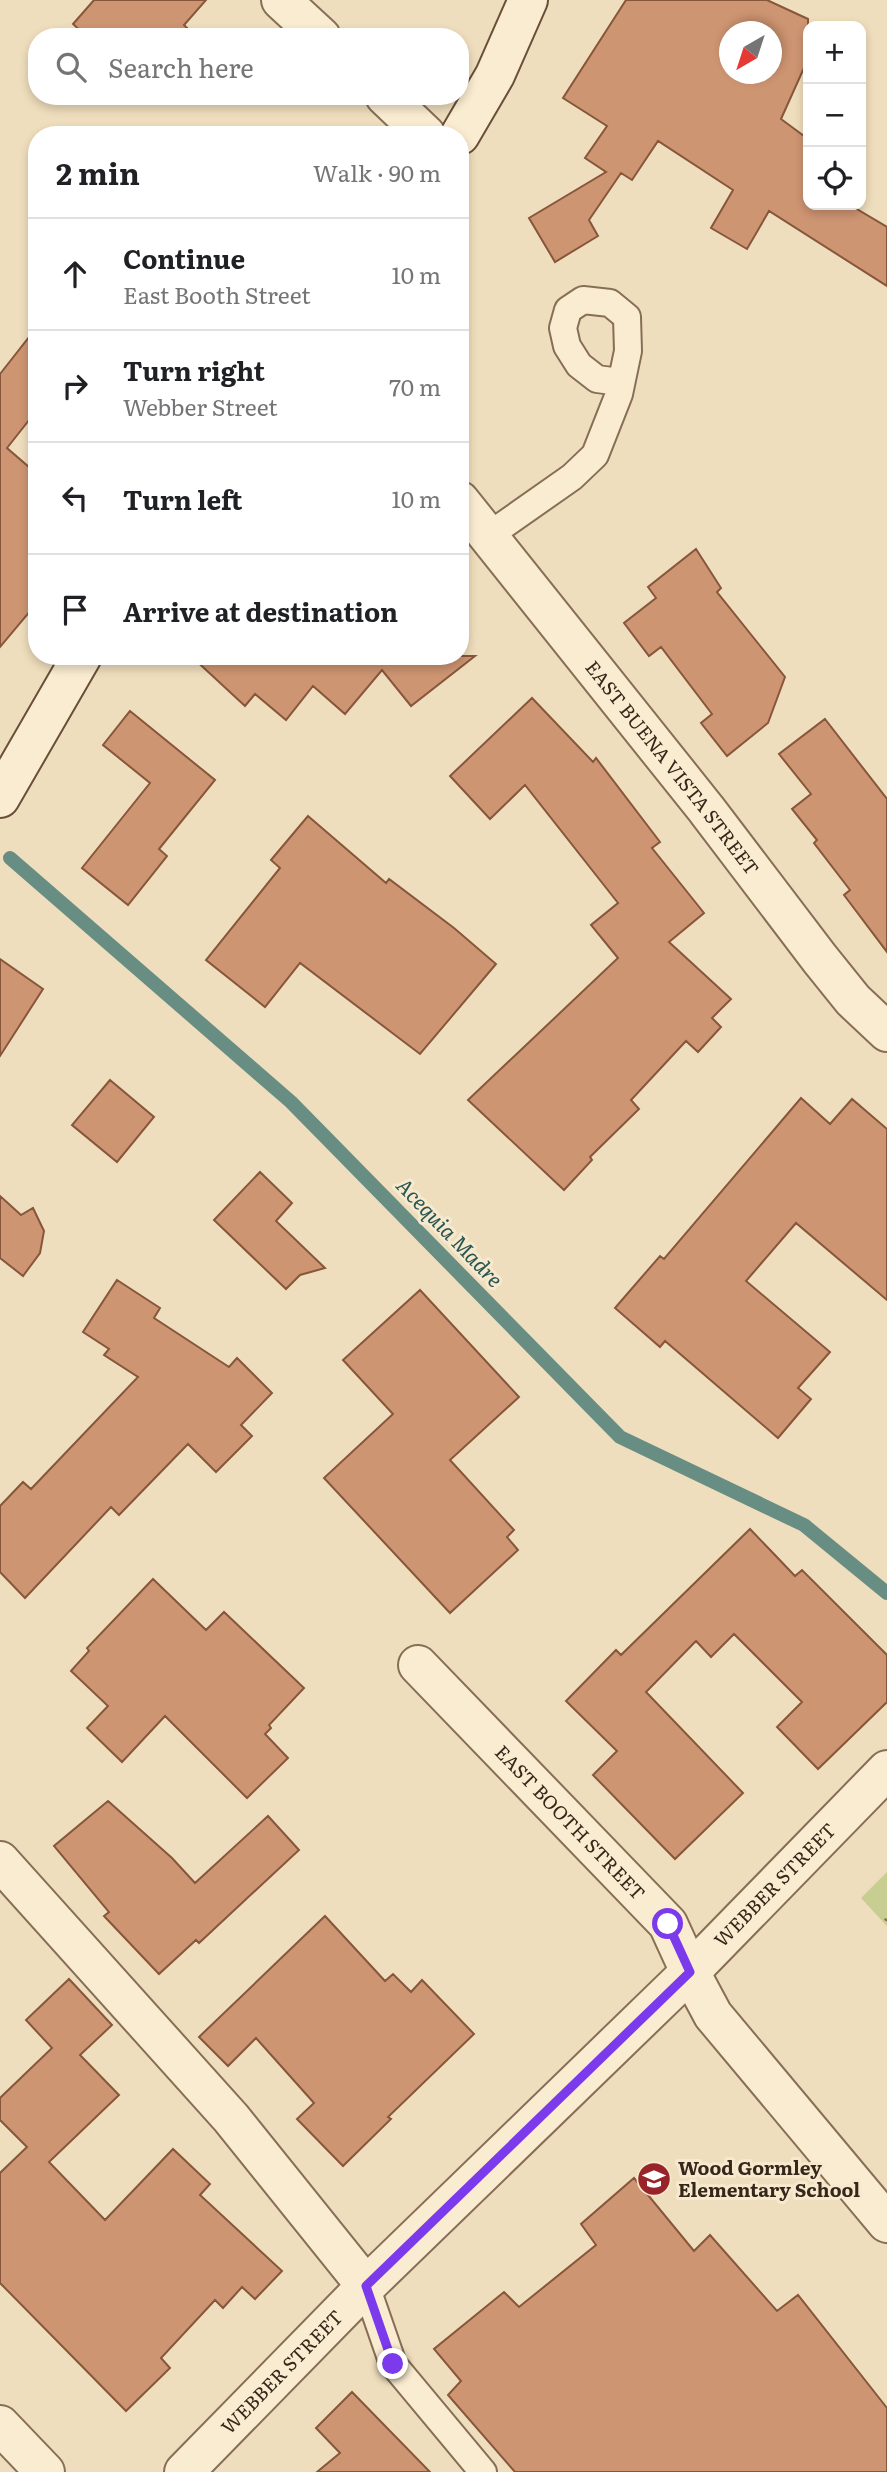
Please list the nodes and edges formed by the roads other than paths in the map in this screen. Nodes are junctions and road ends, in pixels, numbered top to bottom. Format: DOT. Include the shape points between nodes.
graph roads {
  1 [pos="281,0"];
  2 [pos="528,0"];
  3 [pos="311,28"];
  4 [pos="394,105"];
  5 [pos="417,126"];
  6 [pos="465,126"];
  7 [pos="620,382"];
  8 [pos="469,512"];
  9 [pos="488,536"];
  10 [pos="77,665"];
  11 [pos="0,798"];
  12 [pos="887,1032"];
  13 [pos="418,1665"];
  14 [pos="887,1770"];
  15 [pos="0,1861"];
  16 [pos="690,1972"];
  17 [pos="887,2223"];
  18 [pos="366,2286"];
  19 [pos="0,2425"];
  20 [pos="45,2472"];
  21 [pos="184,2472"];
  22 [pos="483,2472"];
  1 -- 3 [label="street"];
  2 -- 6 [label="street" via="495,75"];
  4 -- 5 [label="street"];
  7 -- 9 [label="lane" via="595,455 572,477"];
  8 -- 9 [label="street, EAST BUENA VISTA STREET"];
  9 -- 12 [label="street, EAST BUENA VISTA STREET" via="820,959"];
  10 -- 11 [label="street"];
  13 -- 16 [label="street, EAST BOOTH STREET" via="668,1924"];
  14 -- 16 [label="street, WEBBER STREET"];
  15 -- 18 [label="street" via="231,2118"];
  16 -- 17 [label="street, EAST BOOTH STREET" via="713,2015"];
  16 -- 18 [label="street, WEBBER STREET"];
  18 -- 21 [label="street, WEBBER STREET"];
  18 -- 22 [label="lane" via="393,2364"];
  19 -- 20 [label="street"];
}
